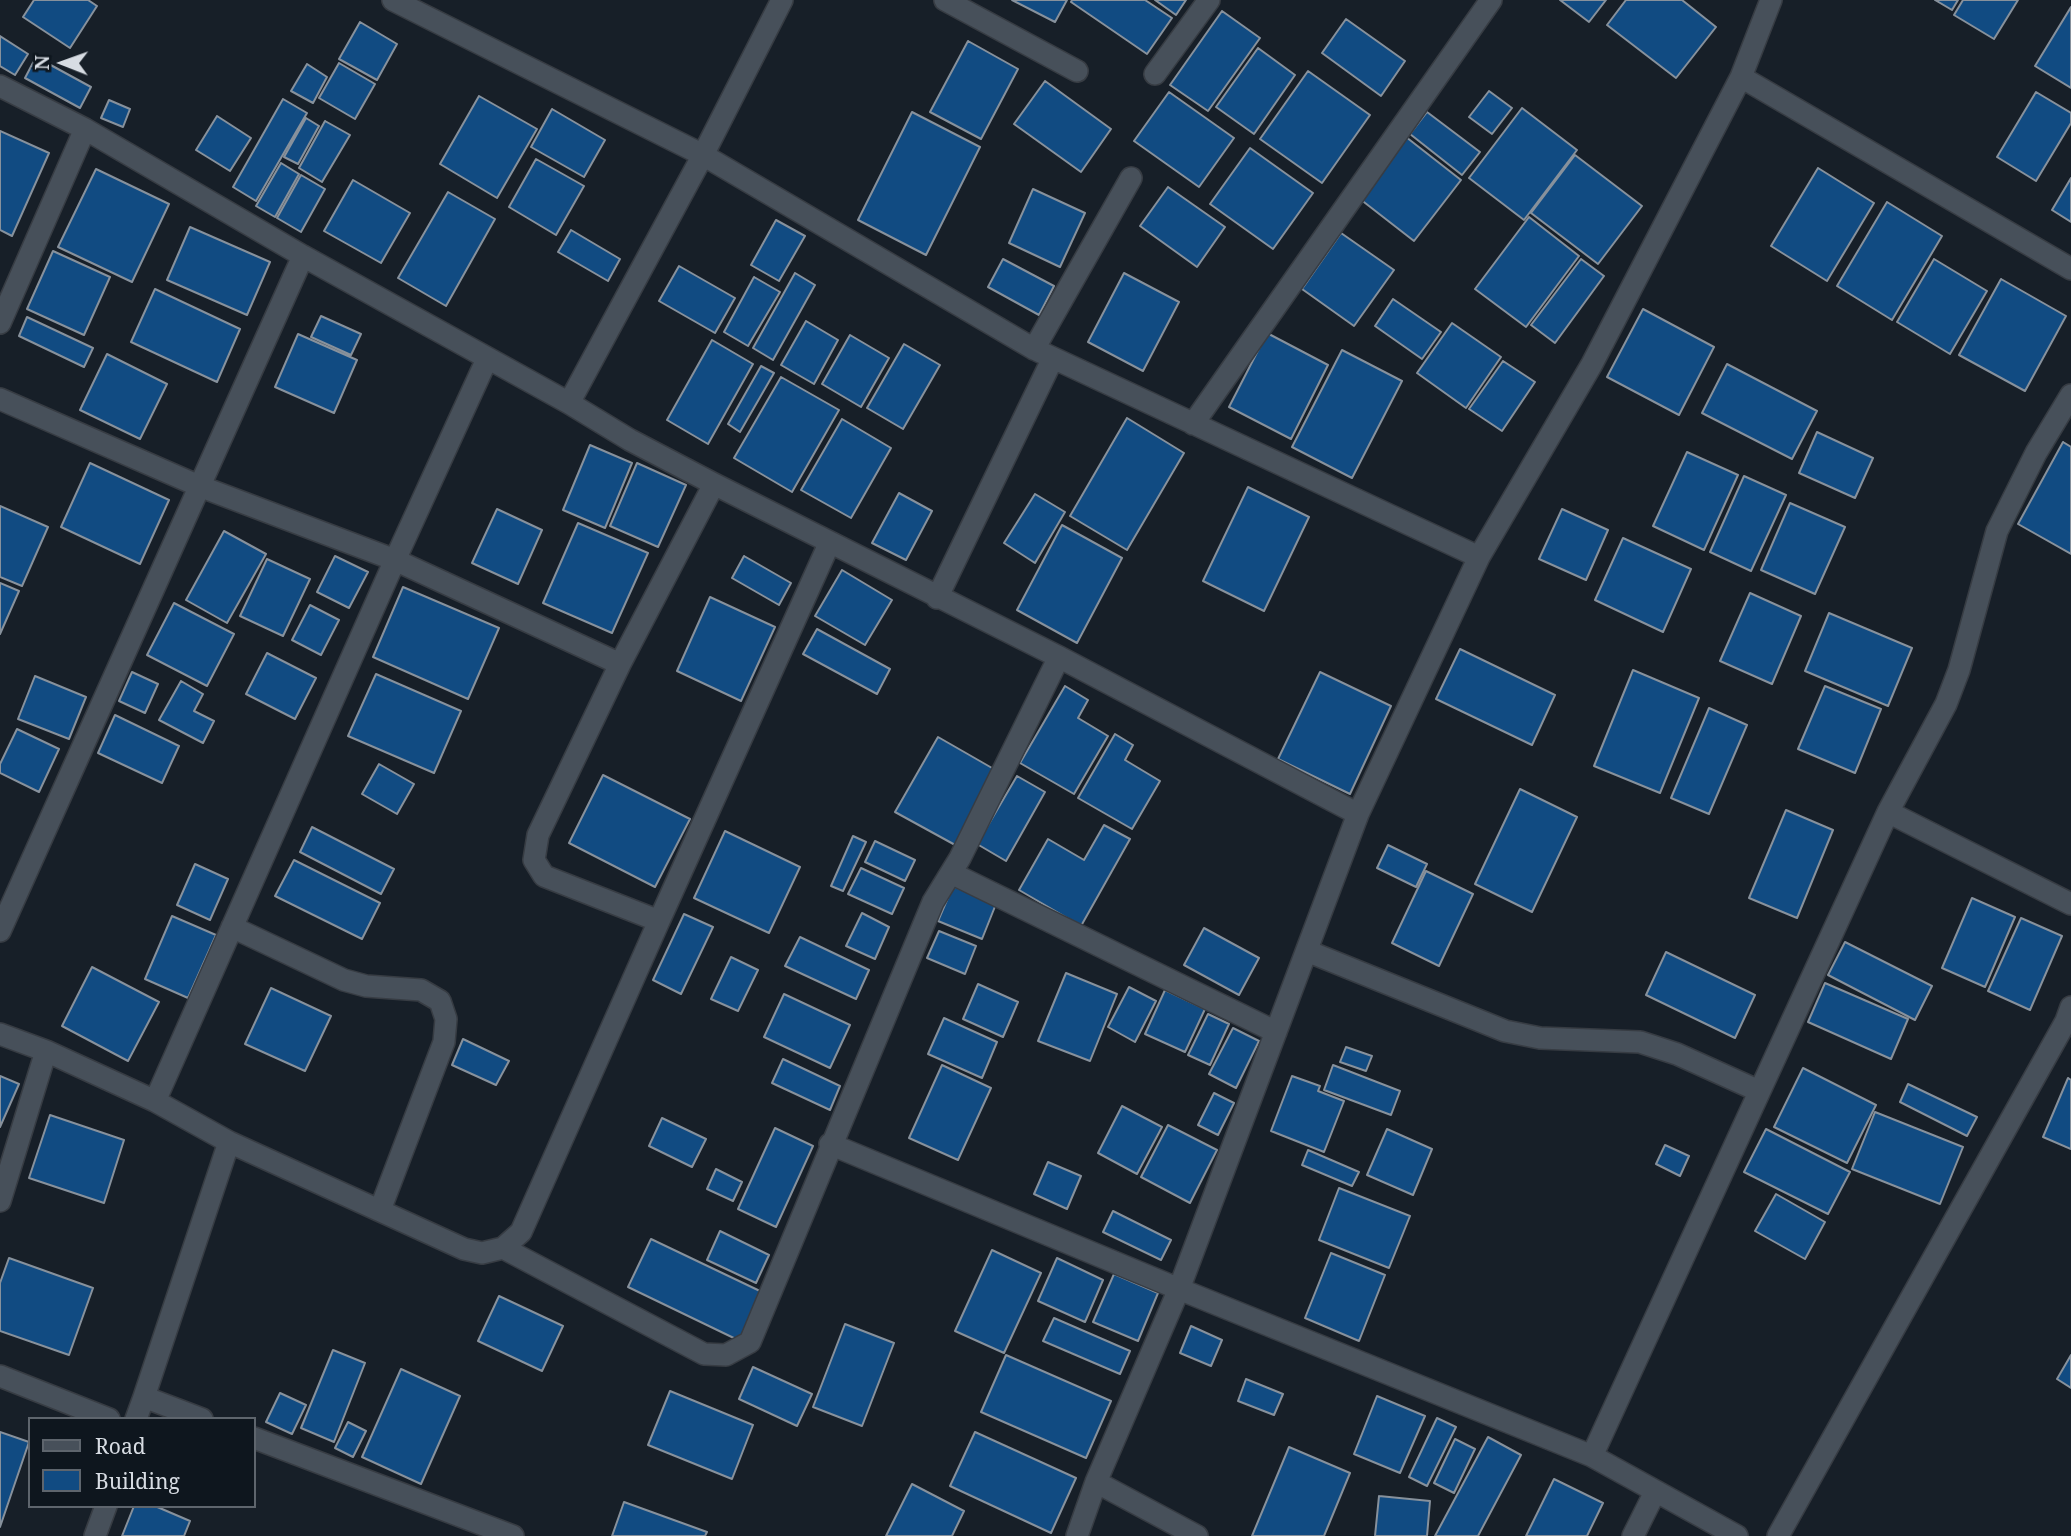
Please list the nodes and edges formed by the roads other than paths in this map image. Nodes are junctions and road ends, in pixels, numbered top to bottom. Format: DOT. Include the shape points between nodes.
graph roads {
  1 [pos="393,0"];
  2 [pos="782,0"];
  3 [pos="945,0"];
  4 [pos="1209,0"];
  5 [pos="1491,0"];
  6 [pos="1771,0"];
  7 [pos="1077,71"];
  8 [pos="1155,74"];
  9 [pos="1741,77"];
  10 [pos="0,86"];
  11 [pos="85,129"];
  12 [pos="703,155"];
  13 [pos="1131,178"];
  14 [pos="303,256"];
  15 [pos="2071,269"];
  16 [pos="0,323"];
  17 [pos="1043,354"];
  18 [pos="487,359"];
  19 [pos="2071,396"];
  20 [pos="0,399"];
  21 [pos="569,403"];
  22 [pos="1194,424"];
  23 [pos="714,484"];
  24 [pos="199,486"];
  25 [pos="829,544"];
  26 [pos="1479,557"];
  27 [pos="395,559"];
  28 [pos="937,598"];
  29 [pos="1059,657"];
  30 [pos="620,664"];
  31 [pos="1888,812"];
  32 [pos="1358,814"];
  33 [pos="951,873"];
  34 [pos="2071,904"];
  35 [pos="659,921"];
  36 [pos="232,927"];
  37 [pos="0,931"];
  38 [pos="1307,951"];
  39 [pos="2071,1007"];
  40 [pos="1276,1031"];
  41 [pos="0,1034"];
  42 [pos="46,1051"];
  43 [pos="1759,1091"];
  44 [pos="155,1101"];
  45 [pos="229,1142"];
  46 [pos="830,1144"];
  47 [pos="0,1201"];
  48 [pos="380,1210"];
  49 [pos="503,1248"];
  50 [pos="1179,1289"];
  51 [pos="0,1376"];
  52 [pos="144,1397"];
  53 [pos="104,1417"];
  54 [pos="137,1417"];
  55 [pos="197,1417"];
  56 [pos="256,1439"];
  57 [pos="1592,1456"];
  58 [pos="1096,1482"];
  59 [pos="1655,1492"];
  60 [pos="105,1508"];
  61 [pos="95,1536"];
  62 [pos="513,1536"];
  63 [pos="1077,1536"];
  64 [pos="1197,1536"];
  65 [pos="1633,1536"];
  66 [pos="1737,1536"];
  67 [pos="1778,1536"];
  1 -- 12 [label="street"];
  2 -- 12 [label="street"];
  3 -- 7 [label="street"];
  4 -- 8 [label="street"];
  5 -- 22 [label="street"];
  6 -- 9 [label="street"];
  9 -- 15 [label="street"];
  9 -- 26 [label="street" via="1592,364"];
  10 -- 11 [label="street"];
  11 -- 14 [label="street"];
  11 -- 16 [label="street"];
  12 -- 17 [label="street"];
  12 -- 21 [label="street"];
  13 -- 17 [label="street"];
  14 -- 18 [label="street"];
  14 -- 24 [label="street"];
  17 -- 22 [label="street"];
  17 -- 28 [label="street"];
  18 -- 21 [label="street"];
  18 -- 27 [label="street"];
  19 -- 31 [label="street" via="1997,531 1959,670 1924,748"];
  20 -- 24 [label="street"];
  21 -- 23 [label="street"];
  22 -- 26 [label="street"];
  23 -- 25 [label="street"];
  23 -- 30 [label="street"];
  24 -- 27 [label="street"];
  24 -- 37 [label="street"];
  25 -- 28 [label="street"];
  25 -- 35 [label="street"];
  26 -- 32 [label="street"];
  27 -- 30 [label="street"];
  27 -- 36 [label="street"];
  28 -- 29 [label="street"];
  29 -- 32 [label="street"];
  29 -- 33 [label="street"];
  30 -- 35 [label="street" via="538,835 534,860 544,876"];
  31 -- 34 [label="street"];
  31 -- 43 [label="street"];
  32 -- 38 [label="street"];
  33 -- 40 [label="street"];
  33 -- 46 [label="street" via="933,902"];
  35 -- 49 [label="street" via="521,1232"];
  36 -- 44 [label="street"];
  36 -- 48 [label="street" via="344,980 421,990 440,1001 446,1019 444,1042"];
  38 -- 40 [label="street"];
  38 -- 43 [label="street" via="1505,1031 1540,1038 1640,1042"];
  39 -- 67 [label="street"];
  40 -- 50 [label="street"];
  41 -- 42 [label="street"];
  42 -- 44 [label="street"];
  42 -- 47 [label="street"];
  43 -- 57 [label="street"];
  44 -- 45 [label="street"];
  45 -- 48 [label="street"];
  45 -- 52 [label="street"];
  46 -- 49 [label="street" via="750,1342 726,1355 704,1354"];
  46 -- 50 [label="street"];
  48 -- 49 [label="street" via="464,1249 482,1254"];
  50 -- 57 [label="street"];
  50 -- 58 [label="street"];
  51 -- 53 [label="street"];
  52 -- 54 [label="street"];
  52 -- 55 [label="street"];
  56 -- 62 [label="street"];
  57 -- 59 [label="street"];
  58 -- 63 [label="street"];
  58 -- 64 [label="street"];
  59 -- 65 [label="street"];
  59 -- 66 [label="street"];
  60 -- 61 [label="street"];
}
